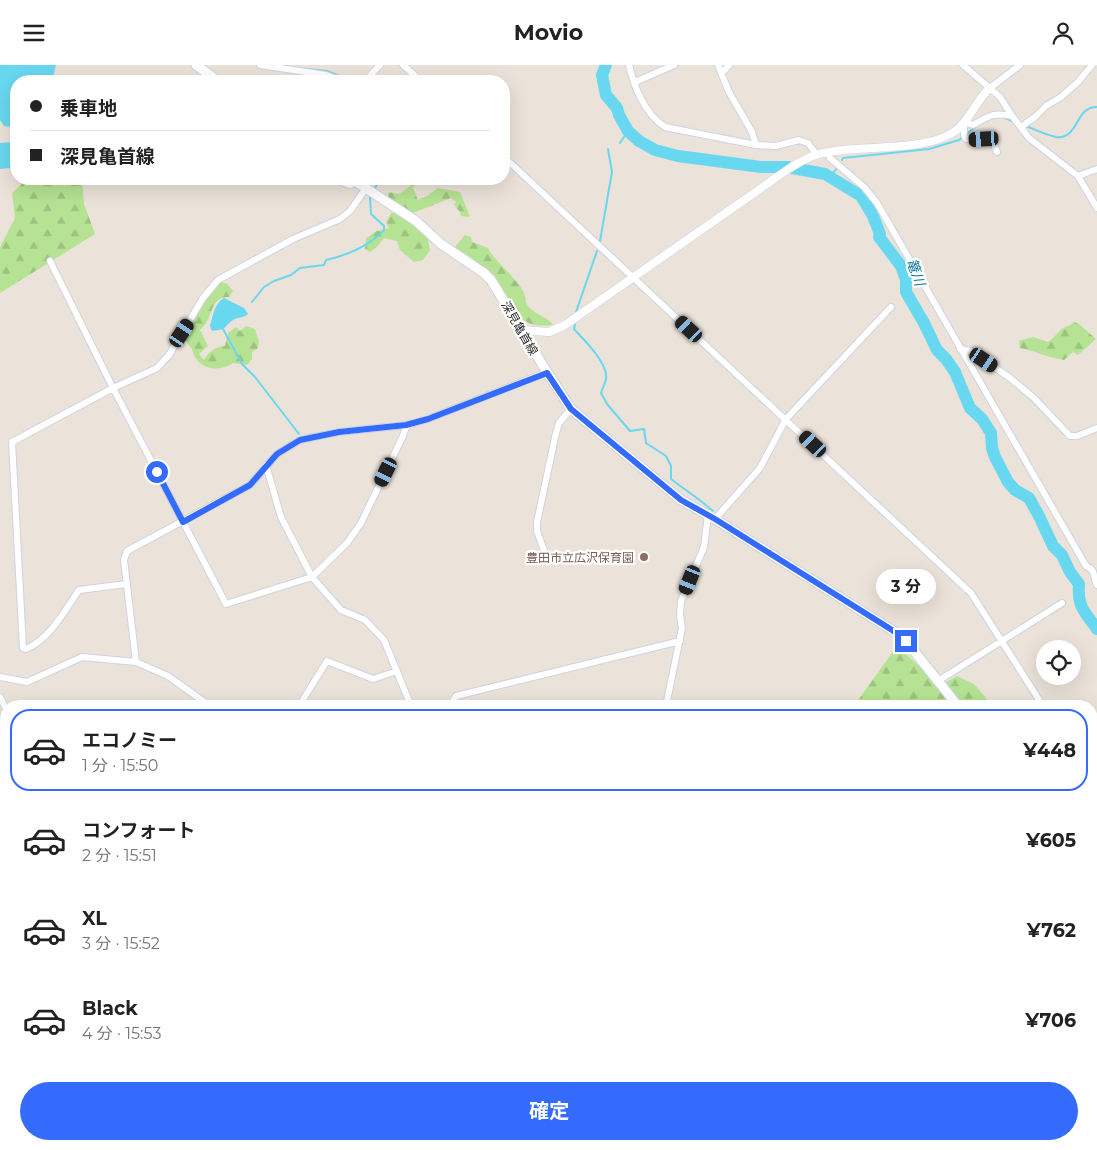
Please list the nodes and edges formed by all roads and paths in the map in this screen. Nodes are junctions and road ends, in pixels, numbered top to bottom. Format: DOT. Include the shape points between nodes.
graph roads {
  1 [pos="196,65"];
  2 [pos="260,65"];
  3 [pos="380,65"];
  4 [pos="403,65"];
  5 [pos="629,65"];
  6 [pos="674,65"];
  7 [pos="718,65"];
  8 [pos="729,65"];
  9 [pos="963,65"];
  10 [pos="1020,65"];
  11 [pos="1092,65"];
  12 [pos="722,73"];
  13 [pos="210,75"];
  14 [pos="326,75"];
  15 [pos="371,75"];
  16 [pos="414,75"];
  17 [pos="634,82"];
  18 [pos="990,88"];
  19 [pos="1012,116"];
  20 [pos="964,122"];
  21 [pos="1021,127"];
  22 [pos="756,145"];
  23 [pos="997,152"];
  24 [pos="828,153"];
  25 [pos="816,155"];
  26 [pos="510,163"];
  27 [pos="1097,169"];
  28 [pos="1078,176"];
  29 [pos="362,185"];
  30 [pos="366,188"];
  31 [pos="1097,208"];
  32 [pos="50,261"];
  33 [pos="633,278"];
  34 [pos="892,307"];
  35 [pos="521,330"];
  36 [pos="960,349"];
  37 [pos="547,373"];
  38 [pos="113,388"];
  39 [pos="571,409"];
  40 [pos="786,419"];
  41 [pos="406,425"];
  42 [pos="1097,428"];
  43 [pos="266,465"];
  44 [pos="711,517"];
  45 [pos="183,522"];
  46 [pos="547,559"];
  47 [pos="1095,569"];
  48 [pos="312,577"];
  49 [pos="126,584"];
  50 [pos="1097,585"];
  51 [pos="1062,603"];
  52 [pos="1001,640"];
  53 [pos="680,641"];
  54 [pos="136,661"];
  55 [pos="397,671"];
  56 [pos="0,677"];
  57 [pos="938,681"];
  58 [pos="202,700"];
  59 [pos="303,700"];
  60 [pos="409,700"];
  61 [pos="454,700"];
  62 [pos="667,700"];
  63 [pos="953,700"];
  64 [pos="1039,700"];
  1 -- 13 [label="main road"];
  2 -- 14 [label="street"];
  3 -- 15 [label="street"];
  4 -- 16 [label="street"];
  5 -- 17 [label="street"];
  6 -- 17 [label="street"];
  7 -- 12 [label="street"];
  8 -- 12 [label="street"];
  9 -- 18 [label="street"];
  10 -- 18 [label="street"];
  11 -- 21 [label="street" via="1078,83"];
  12 -- 22 [label="street"];
  17 -- 22 [label="street" via="647,109 665,127"];
  18 -- 19 [label="street"];
  18 -- 20 [label="street"];
  19 -- 20 [label="street" via="997,113 973,125"];
  19 -- 21 [label="street"];
  20 -- 23 [label="street" via="964,135 970,139 990,140"];
  20 -- 24 [label="street" via="955,131 930,141"];
  21 -- 28 [label="street" via="1029,138"];
  22 -- 25 [label="street" via="776,146 800,140 808,143"];
  24 -- 25 [label="street"];
  24 -- 36 [label="street" via="877,203"];
  25 -- 33 [label="street" via="767,184"];
  26 -- 33 [label="street"];
  27 -- 28 [label="street"];
  28 -- 31 [label="street"];
  29 -- 30 [label="main road, 深見亀首線"];
  30 -- 35 [label="main road, 深見亀首線" via="416,221 491,279"];
  30 -- 38 [label="street" via="350,211 340,219 293,239 218,280 203,298 164,362"];
  32 -- 38 [label="street"];
  33 -- 35 [label="street" via="556,330"];
  33 -- 40 [label="street"];
  34 -- 40 [label="street"];
  35 -- 37 [label="main road, 深見亀首線"];
  36 -- 42 [label="street" via="971,351 1010,378 1070,436 1077,437"];
  36 -- 47 [label="street" via="1086,566"];
  37 -- 39 [label="main road, 深見亀首線"];
  37 -- 41 [label="street"];
  38 -- 45 [label="street"];
  38 -- 49 [label="street" via="12,442 23,648 30,648 42,639 79,590"];
  39 -- 44 [label="main road, 深見亀首線" via="681,500"];
  39 -- 46 [label="street" via="559,423 556,433 537,523"];
  40 -- 44 [label="street" via="760,468"];
  40 -- 52 [label="street" via="966,589"];
  41 -- 43 [label="street" via="300,440"];
  41 -- 48 [label="street" via="361,523 347,543"];
  43 -- 45 [label="street" via="250,485"];
  43 -- 48 [label="street" via="281,517"];
  44 -- 53 [label="street" via="704,547 681,601"];
  44 -- 57 [label="main road, 深見亀首線" via="892,630 906,641"];
  45 -- 48 [label="street" via="226,604"];
  45 -- 49 [label="street" via="127,551 124,560"];
  47 -- 50 [label="street"];
  48 -- 55 [label="street" via="341,610 365,620 384,640"];
  49 -- 54 [label="street"];
  51 -- 52 [label="street"];
  52 -- 57 [label="street"];
  52 -- 64 [label="street"];
  53 -- 61 [label="street" via="456,696"];
  53 -- 62 [label="street"];
  54 -- 56 [label="street" via="82,657 26,682"];
  54 -- 58 [label="street" via="168,676"];
  55 -- 59 [label="street" via="373,679 327,661"];
  55 -- 60 [label="street"];
  57 -- 63 [label="main road, 深見亀首線"];
}
